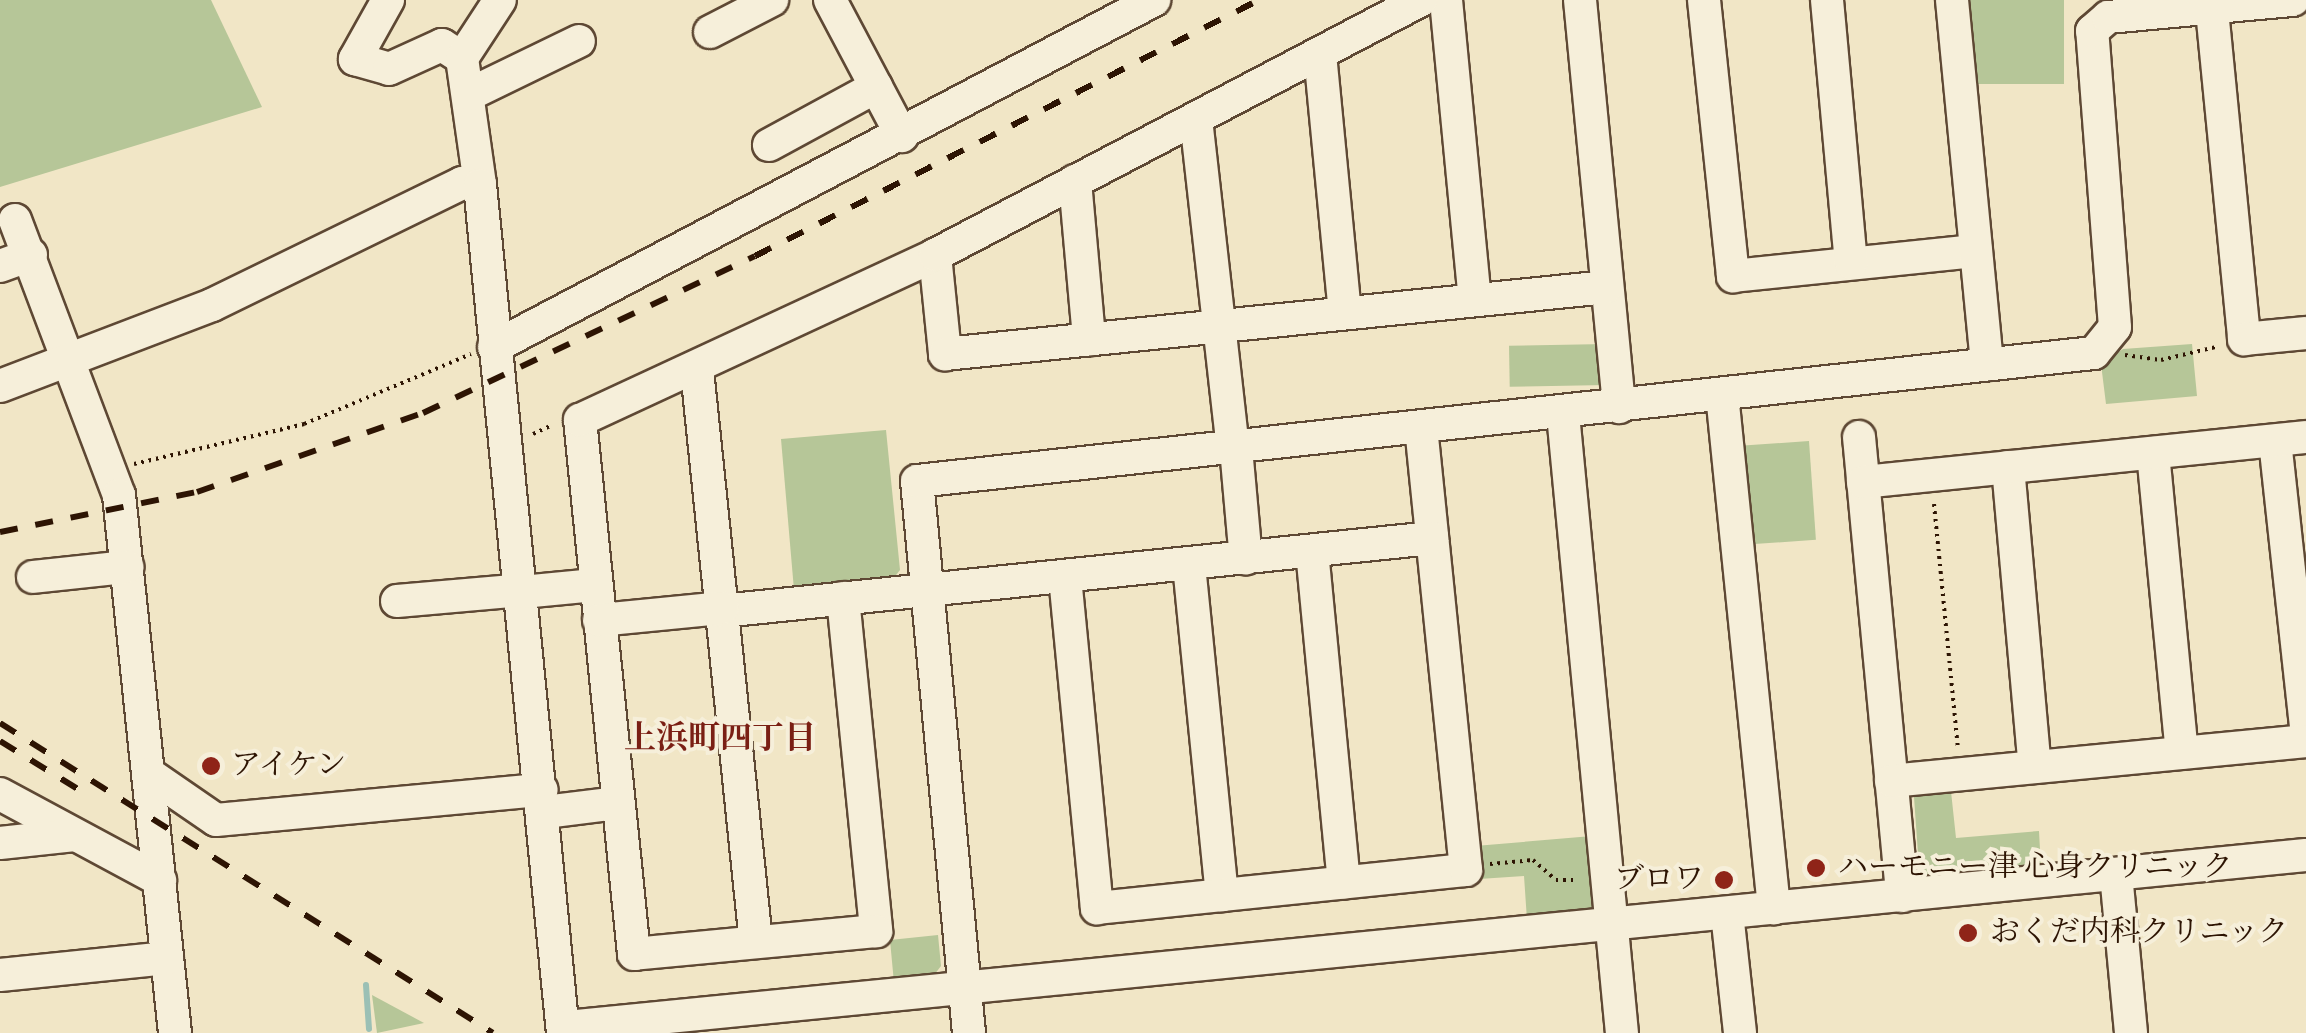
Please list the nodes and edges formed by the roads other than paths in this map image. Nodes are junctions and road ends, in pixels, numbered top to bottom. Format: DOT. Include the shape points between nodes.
graph roads {
  1 [pos="500,0"];
  2 [pos="772,0"];
  3 [pos="830,0"];
  4 [pos="1154,0"];
  5 [pos="1421,0"];
  6 [pos="1446,0"];
  7 [pos="1580,0"];
  8 [pos="1704,0"];
  9 [pos="1826,0"];
  10 [pos="1952,0"];
  11 [pos="2293,0"];
  12 [pos="2211,4"];
  13 [pos="376,7"];
  14 [pos="710,32"];
  15 [pos="579,40"];
  16 [pos="1320,54"];
  17 [pos="462,58"];
  18 [pos="876,87"];
  19 [pos="470,94"];
  20 [pos="1196,119"];
  21 [pos="902,136"];
  22 [pos="769,145"];
  23 [pos="1076,181"];
  24 [pos="480,185"];
  25 [pos="13,239"];
  26 [pos="1976,251"];
  27 [pos="935,254"];
  28 [pos="1851,263"];
  29 [pos="1608,288"];
  30 [pos="1475,299"];
  31 [pos="1345,312"];
  32 [pos="1218,327"];
  33 [pos="2306,333"];
  34 [pos="1089,339"];
  35 [pos="494,347"];
  36 [pos="67,362"];
  37 [pos="1986,364"];
  38 [pos="697,370"];
  39 [pos="0,386"];
  40 [pos="1722,394"];
  41 [pos="1619,407"];
  42 [pos="1563,414"];
  43 [pos="1421,428"];
  44 [pos="1859,438"];
  45 [pos="2290,439"];
  46 [pos="1234,448"];
  47 [pos="2154,453"];
  48 [pos="2008,467"];
  49 [pos="1863,482"];
  50 [pos="1432,538"];
  51 [pos="1312,551"];
  52 [pos="1246,559"];
  53 [pos="1188,565"];
  54 [pos="127,567"];
  55 [pos="33,577"];
  56 [pos="1065,577"];
  57 [pos="595,584"];
  58 [pos="926,589"];
  59 [pos="522,591"];
  60 [pos="843,598"];
  61 [pos="397,601"];
  62 [pos="722,610"];
  63 [pos="598,620"];
  64 [pos="2306,727"];
  65 [pos="2306,741"];
  66 [pos="2182,753"];
  67 [pos="2036,767"];
  68 [pos="149,774"];
  69 [pos="1891,781"];
  70 [pos="0,794"];
  71 [pos="544,801"];
  72 [pos="618,803"];
  73 [pos="75,835"];
  74 [pos="0,843"];
  75 [pos="2306,854"];
  76 [pos="2116,874"];
  77 [pos="160,880"];
  78 [pos="1344,882"];
  79 [pos="1222,895"];
  80 [pos="1902,896"];
  81 [pos="1774,908"];
  82 [pos="1727,912"];
  83 [pos="1612,922"];
  84 [pos="756,942"];
  85 [pos="167,958"];
  86 [pos="0,975"];
  87 [pos="965,989"];
  88 [pos="565,1030"];
  89 [pos="175,1033"];
  90 [pos="969,1033"];
  91 [pos="1622,1033"];
  92 [pos="1740,1033"];
  93 [pos="2131,1033"];
  1 -- 17 [label="street"];
  2 -- 14 [label="street"];
  3 -- 18 [label="street"];
  4 -- 21 [label="street"];
  5 -- 16 [label="street"];
  6 -- 30 [label="street"];
  7 -- 29 [label="street"];
  8 -- 28 [label="street" via="1732,276"];
  9 -- 28 [label="street"];
  10 -- 26 [label="street"];
  11 -- 12 [label="street"];
  12 -- 33 [label="street" via="2244,339"];
  12 -- 37 [label="street" via="2108,17 2092,31 2115,327 2108,342 2094,353"];
  13 -- 17 [label="street" via="355,59 363,65 389,69 442,45"];
  15 -- 19 [label="street"];
  16 -- 20 [label="street"];
  16 -- 31 [label="street"];
  17 -- 19 [label="street"];
  18 -- 21 [label="street"];
  18 -- 22 [label="street"];
  19 -- 24 [label="street"];
  20 -- 23 [label="street"];
  20 -- 32 [label="street"];
  21 -- 35 [label="street"];
  23 -- 27 [label="street"];
  23 -- 34 [label="street"];
  24 -- 35 [label="street"];
  24 -- 36 [label="street" via="462,183 212,306"];
  25 -- 36 [label="street"];
  26 -- 28 [label="street"];
  26 -- 37 [label="street"];
  27 -- 34 [label="street" via="945,354"];
  27 -- 38 [label="street"];
  29 -- 30 [label="street"];
  29 -- 41 [label="street"];
  30 -- 31 [label="street"];
  31 -- 32 [label="street"];
  32 -- 34 [label="street"];
  32 -- 46 [label="street"];
  35 -- 59 [label="street"];
  36 -- 39 [label="street"];
  36 -- 54 [label="street" via="119,496"];
  37 -- 40 [label="street"];
  38 -- 57 [label="street" via="580,420"];
  38 -- 62 [label="street"];
  40 -- 41 [label="street"];
  40 -- 81 [label="street"];
  41 -- 42 [label="street"];
  42 -- 43 [label="street"];
  42 -- 83 [label="street"];
  43 -- 46 [label="street"];
  43 -- 50 [label="street"];
  44 -- 49 [label="street"];
  45 -- 47 [label="street"];
  45 -- 64 [label="street"];
  46 -- 52 [label="street"];
  46 -- 58 [label="street" via="917,480"];
  47 -- 48 [label="street"];
  47 -- 66 [label="street"];
  48 -- 49 [label="street"];
  48 -- 67 [label="street"];
  49 -- 69 [label="street"];
  50 -- 51 [label="street"];
  50 -- 78 [label="street" via="1466,866"];
  51 -- 52 [label="street"];
  51 -- 78 [label="street"];
  52 -- 53 [label="street"];
  53 -- 56 [label="street"];
  53 -- 79 [label="street"];
  54 -- 55 [label="street"];
  54 -- 68 [label="street"];
  56 -- 58 [label="street"];
  56 -- 79 [label="street" via="1098,908"];
  57 -- 59 [label="street"];
  57 -- 63 [label="street"];
  58 -- 60 [label="street"];
  58 -- 87 [label="street"];
  59 -- 61 [label="street"];
  59 -- 71 [label="street"];
  60 -- 62 [label="street"];
  60 -- 84 [label="street" via="876,931"];
  62 -- 63 [label="street"];
  62 -- 84 [label="street"];
  63 -- 72 [label="street"];
  65 -- 66 [label="street"];
  66 -- 67 [label="street"];
  67 -- 69 [label="street"];
  68 -- 71 [label="street" via="216,820"];
  68 -- 77 [label="street"];
  69 -- 80 [label="street"];
  70 -- 73 [label="street"];
  71 -- 72 [label="street"];
  71 -- 88 [label="street"];
  72 -- 84 [label="street" via="634,954"];
  73 -- 74 [label="street"];
  73 -- 77 [label="street"];
  75 -- 76 [label="street"];
  76 -- 80 [label="street"];
  76 -- 93 [label="street"];
  77 -- 85 [label="street"];
  78 -- 79 [label="street"];
  80 -- 81 [label="street"];
  81 -- 82 [label="street"];
  82 -- 83 [label="street"];
  82 -- 92 [label="street"];
  83 -- 87 [label="street"];
  83 -- 91 [label="street"];
  85 -- 86 [label="street"];
  85 -- 89 [label="street"];
  87 -- 88 [label="street"];
  87 -- 90 [label="street"];
}
